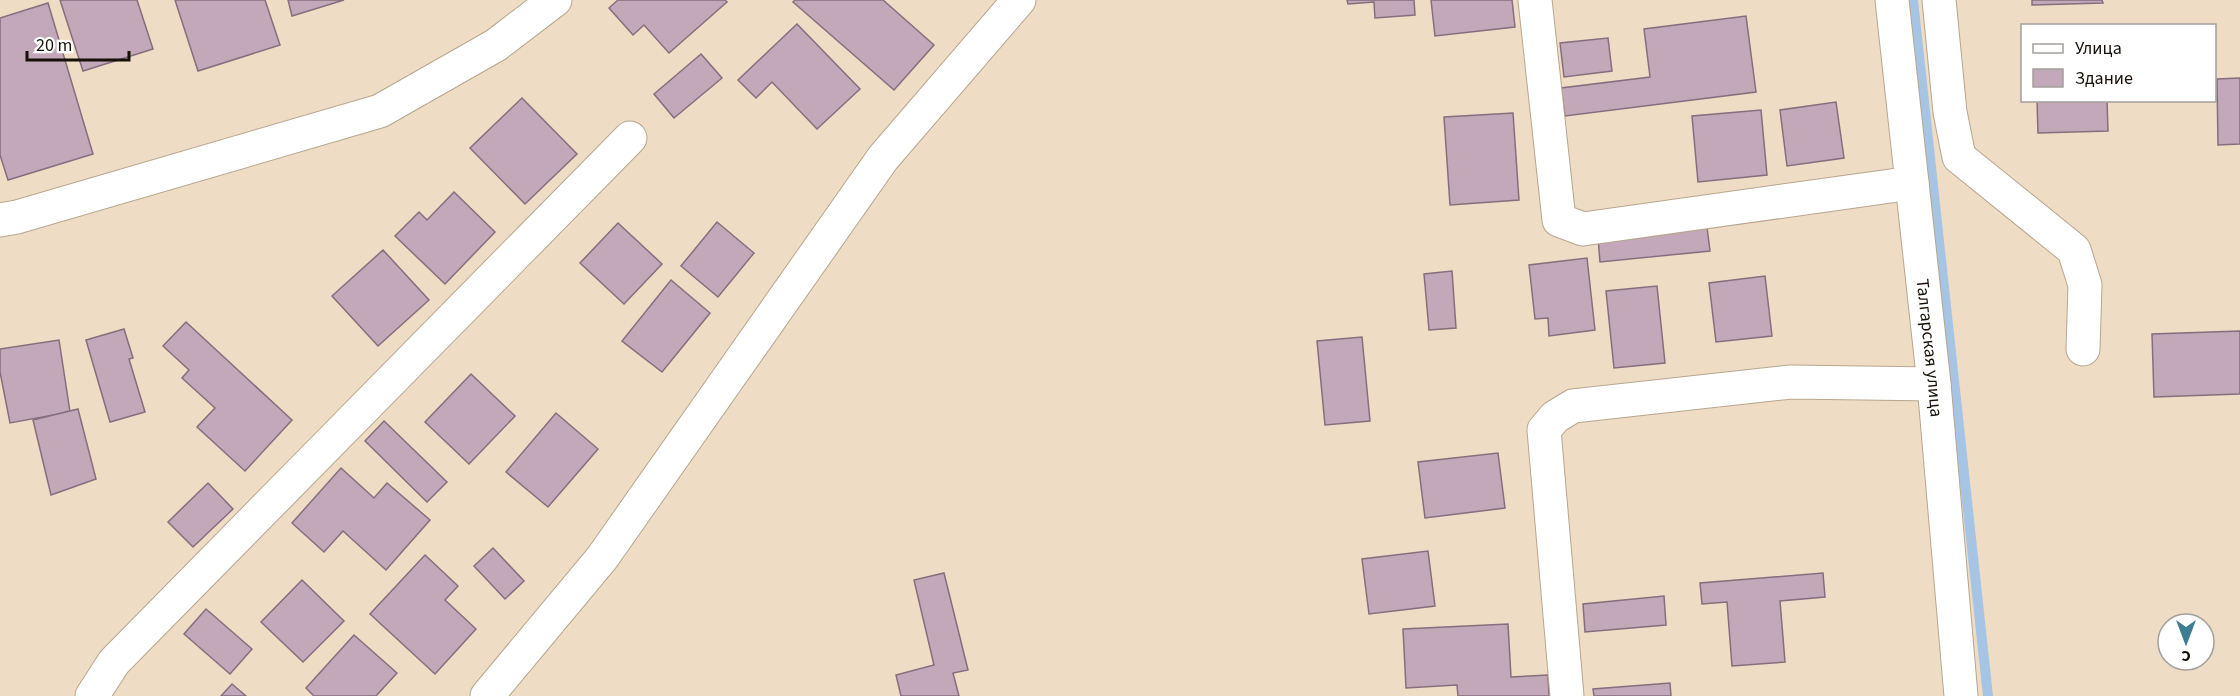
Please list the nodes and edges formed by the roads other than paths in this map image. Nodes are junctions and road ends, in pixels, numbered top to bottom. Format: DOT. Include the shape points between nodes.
graph roads {
  1 [pos="555,0"];
  2 [pos="1019,0"];
  3 [pos="1535,0"];
  4 [pos="1892,0"];
  5 [pos="1939,0"];
  6 [pos="630,138"];
  7 [pos="1912,183"];
  8 [pos="0,220"];
  9 [pos="2084,349"];
  10 [pos="1934,384"];
  11 [pos="92,696"];
  12 [pos="487,696"];
  13 [pos="1567,696"];
  14 [pos="1961,696"];
  1 -- 8 [label="street" via="496,45 380,111"];
  2 -- 12 [label="street" via="883,158 602,558"];
  3 -- 7 [label="street" via="1559,220 1582,229"];
  4 -- 7 [label="street, Талгарская улица"];
  5 -- 9 [label="street" via="1950,112 1959,157 2074,250 2085,285"];
  6 -- 11 [label="street" via="114,662"];
  7 -- 10 [label="street, Талгарская улица"];
  10 -- 13 [label="street" via="1791,382 1573,406 1555,417 1544,430"];
  10 -- 14 [label="street, Талгарская улица"];
}
